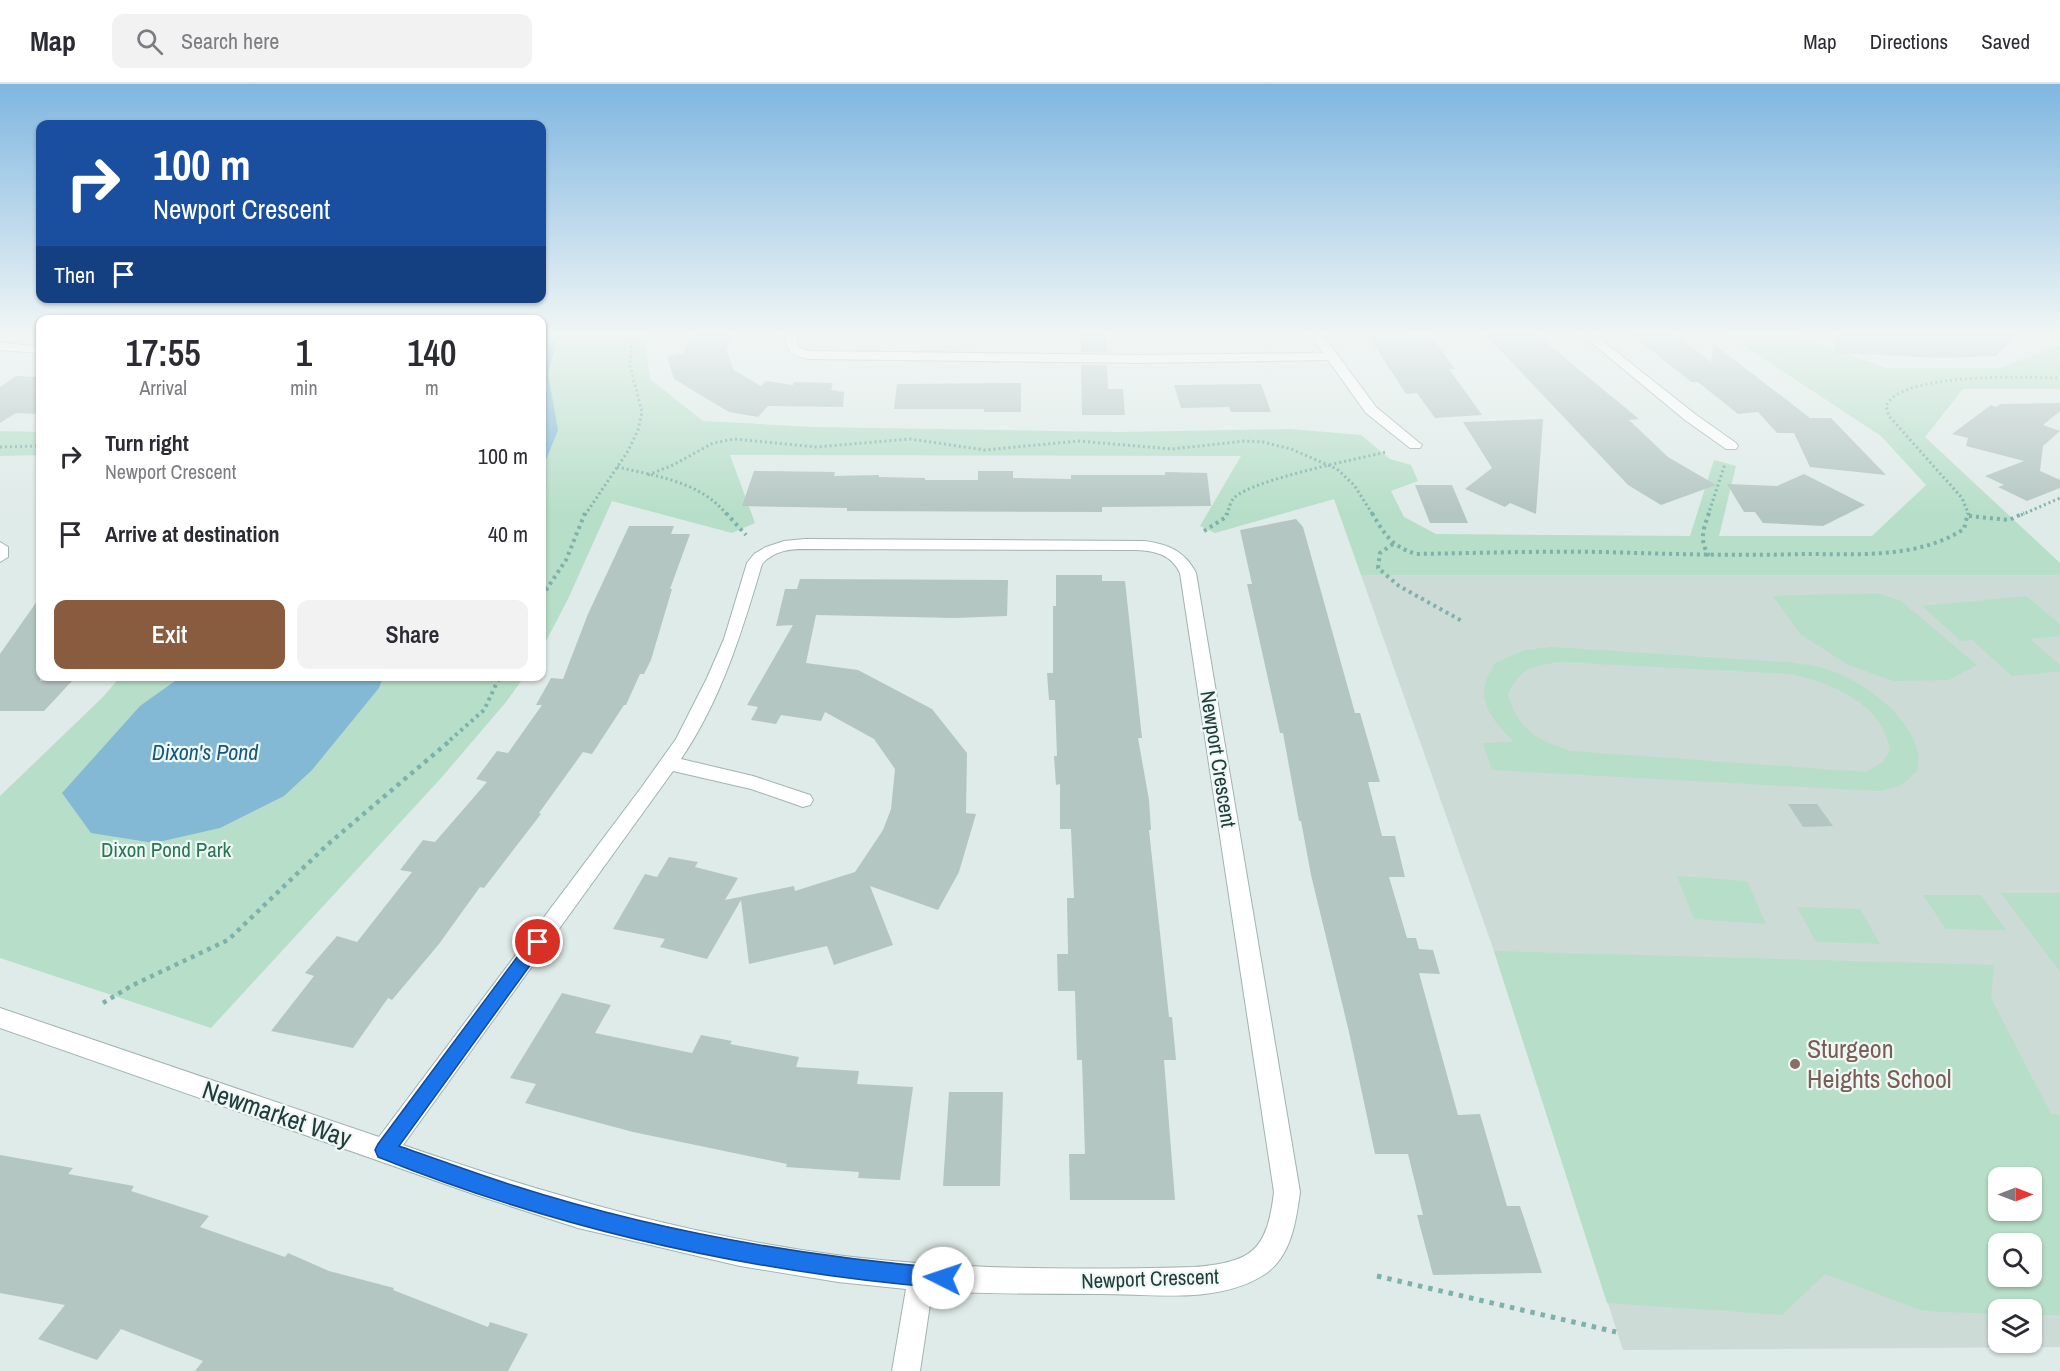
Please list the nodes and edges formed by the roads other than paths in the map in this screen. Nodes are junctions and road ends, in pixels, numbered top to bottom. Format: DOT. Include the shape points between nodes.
graph roads {
  1 [pos="1360,394"];
  2 [pos="1662,394"];
  3 [pos="1415,445"];
  4 [pos="1731,446"];
  5 [pos="0,547"];
  6 [pos="0,556"];
  7 [pos="669,763"];
  8 [pos="804,800"];
  9 [pos="0,1018"];
  10 [pos="384,1150"];
  11 [pos="921,1277"];
  12 [pos="906,1371"];
  1 -- 3 [label="street" via="1377,417"];
  2 -- 4 [label="street"];
  5 -- 6 [label="street"];
  7 -- 8 [label="street"];
  7 -- 10 [label="street, Newport Crescent"];
  7 -- 11 [label="street, Newport Crescent" via="716,678 755,563 769,550 805,544 1136,545 1167,549 1185,566 1287,1192 1283,1229 1269,1254 1253,1267 1205,1281 1021,1282"];
  9 -- 10 [label="street, Newmarket Way"];
  10 -- 11 [label="street, Newmarket Way" via="516,1196 663,1236 815,1264"];
  11 -- 12 [label="street"];
}
